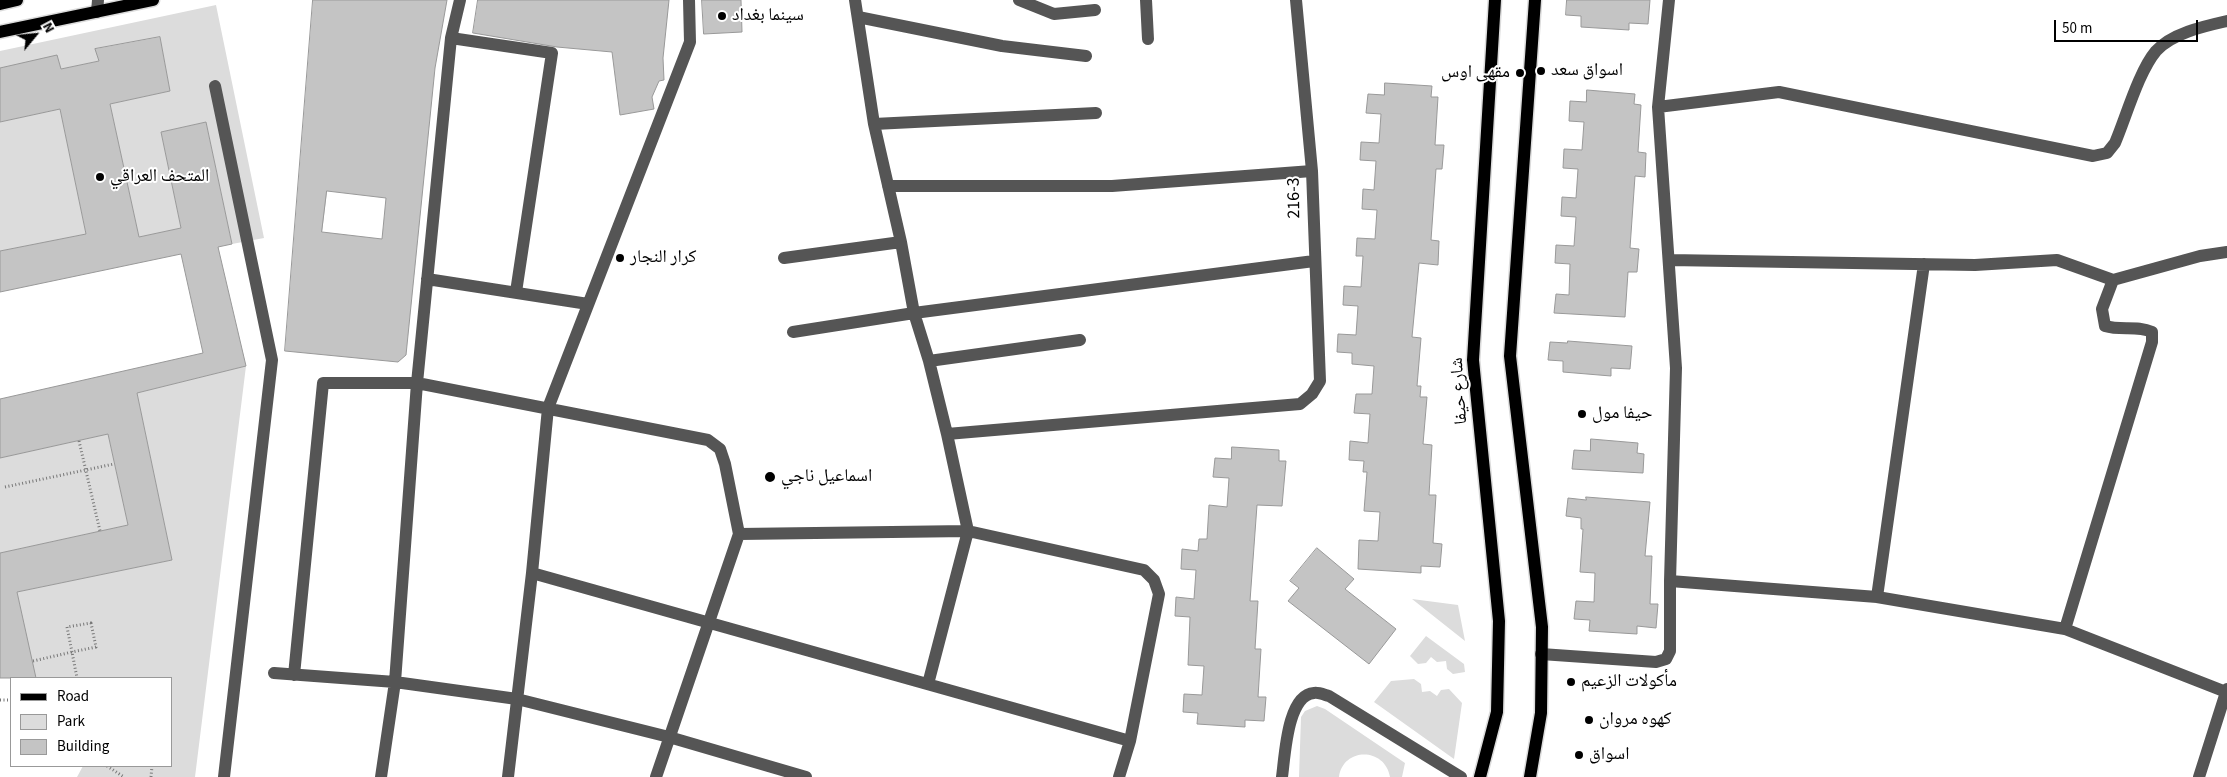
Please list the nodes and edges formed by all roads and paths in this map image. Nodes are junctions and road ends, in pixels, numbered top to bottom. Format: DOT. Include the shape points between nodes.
graph roads {
  1 [pos="17,0"];
  2 [pos="153,0"];
  3 [pos="460,0"];
  4 [pos="690,0"];
  5 [pos="855,0"];
  6 [pos="1019,0"];
  7 [pos="1146,0"];
  8 [pos="1296,0"];
  9 [pos="1495,0"];
  10 [pos="1535,0"];
  11 [pos="1669,0"];
  12 [pos="0,4"];
  13 [pos="97,6"];
  14 [pos="1095,10"];
  15 [pos="858,17"];
  16 [pos="2227,21"];
  17 [pos="0,32"];
  18 [pos="451,38"];
  19 [pos="1148,40"];
  20 [pos="1086,56"];
  21 [pos="215,86"];
  22 [pos="1658,107"];
  23 [pos="1096,113"];
  24 [pos="874,124"];
  25 [pos="1312,171"];
  26 [pos="888,186"];
  27 [pos="901,242"];
  28 [pos="2227,252"];
  29 [pos="784,258"];
  30 [pos="1668,260"];
  31 [pos="1314,261"];
  32 [pos="1924,264"];
  33 [pos="428,278"];
  34 [pos="2112,280"];
  35 [pos="516,292"];
  36 [pos="588,304"];
  37 [pos="914,313"];
  38 [pos="794,332"];
  39 [pos="1080,340"];
  40 [pos="929,361"];
  41 [pos="417,383"];
  42 [pos="548,408"];
  43 [pos="948,434"];
  44 [pos="79,440"];
  45 [pos="114,464"];
  46 [pos="86,470"];
  47 [pos="5,488"];
  48 [pos="968,530"];
  49 [pos="100,531"];
  50 [pos="739,534"];
  51 [pos="532,573"];
  52 [pos="1670,580"];
  53 [pos="1877,597"];
  54 [pos="709,622"];
  55 [pos="2065,629"];
  56 [pos="72,652"];
  57 [pos="1541,654"];
  58 [pos="33,661"];
  59 [pos="274,673"];
  60 [pos="294,675"];
  61 [pos="78,677"];
  62 [pos="395,682"];
  63 [pos="928,684"];
  64 [pos="2226,690"];
  65 [pos="517,699"];
  66 [pos="669,737"];
  67 [pos="1130,741"];
  68 [pos="109,767"];
  69 [pos="124,777"];
  70 [pos="224,777"];
  71 [pos="381,777"];
  72 [pos="508,777"];
  73 [pos="656,777"];
  74 [pos="806,777"];
  75 [pos="1119,777"];
  76 [pos="1282,777"];
  77 [pos="1461,777"];
  78 [pos="1480,777"];
  79 [pos="1530,777"];
  80 [pos="2199,777"];
  1 -- 12 [label="main road"];
  2 -- 13 [label="main road"];
  3 -- 18 [label="street"];
  4 -- 36 [label="street" via="690,42"];
  5 -- 15 [label="street"];
  6 -- 14 [label="street" via="1054,14"];
  7 -- 19 [label="street"];
  8 -- 25 [label="street, 216-3"];
  9 -- 78 [label="main road, شارع حيفا" via="1473,360 1499,621 1497,712"];
  10 -- 57 [label="main road" via="1510,356 1542,627"];
  11 -- 22 [label="street"];
  13 -- 17 [label="main road"];
  15 -- 20 [label="street" via="1002,46"];
  15 -- 24 [label="street"];
  16 -- 22 [label="street" via="2172,39 2157,51 2145,70 2115,143 2107,153 2093,156 1779,92"];
  18 -- 33 [label="street"];
  18 -- 35 [label="street" via="552,53"];
  21 -- 70 [label="street" via="272,360"];
  22 -- 30 [label="street"];
  23 -- 24 [label="street"];
  24 -- 26 [label="street"];
  25 -- 26 [label="street" via="1112,186"];
  25 -- 31 [label="street, 216-3"];
  26 -- 27 [label="street"];
  27 -- 29 [label="street"];
  27 -- 37 [label="street"];
  28 -- 34 [label="street" via="2200,256"];
  30 -- 32 [label="street"];
  30 -- 52 [label="street" via="1676,368"];
  31 -- 37 [label="street"];
  31 -- 43 [label="street, 216-3" via="1320,381 1300,404"];
  32 -- 34 [label="street" via="2057,260"];
  32 -- 53 [label="street"];
  33 -- 35 [label="street"];
  33 -- 41 [label="street"];
  34 -- 55 [label="street" via="2102,309 2105,326 2114,329 2144,328 2152,332 2152,342"];
  35 -- 36 [label="street"];
  36 -- 42 [label="street"];
  37 -- 38 [label="street"];
  37 -- 40 [label="street"];
  39 -- 40 [label="street"];
  40 -- 43 [label="street"];
  41 -- 42 [label="street"];
  41 -- 60 [label="street" via="323,382"];
  41 -- 62 [label="street"];
  42 -- 50 [label="street" via="708,440 720,449 725,464"];
  42 -- 51 [label="street"];
  43 -- 48 [label="street"];
  44 -- 46 [label="path"];
  45 -- 46 [label="path"];
  46 -- 47 [label="path"];
  46 -- 49 [label="path"];
  48 -- 50 [label="street"];
  48 -- 63 [label="street"];
  48 -- 67 [label="street" via="1144,570 1154,580 1159,594"];
  50 -- 54 [label="street"];
  51 -- 54 [label="street"];
  51 -- 65 [label="street"];
  52 -- 53 [label="street"];
  52 -- 57 [label="street" via="1670,651 1666,659 1656,662"];
  53 -- 55 [label="street"];
  54 -- 63 [label="street"];
  54 -- 66 [label="street"];
  55 -- 64 [label="street"];
  56 -- 56 [label="path" via="67,627 91,623 96,647"];
  56 -- 58 [label="path"];
  56 -- 61 [label="path"];
  57 -- 79 [label="main road" via="1541,713"];
  59 -- 60 [label="street"];
  60 -- 62 [label="street"];
  62 -- 65 [label="street"];
  62 -- 71 [label="street"];
  63 -- 67 [label="street"];
  64 -- 80 [label="street"];
  65 -- 66 [label="street"];
  65 -- 72 [label="street"];
  66 -- 73 [label="street"];
  66 -- 74 [label="street"];
  67 -- 75 [label="street"];
  68 -- 69 [label="path"];
  76 -- 77 [label="street" via="1292,712 1300,698 1314,693 1329,696"];
}
